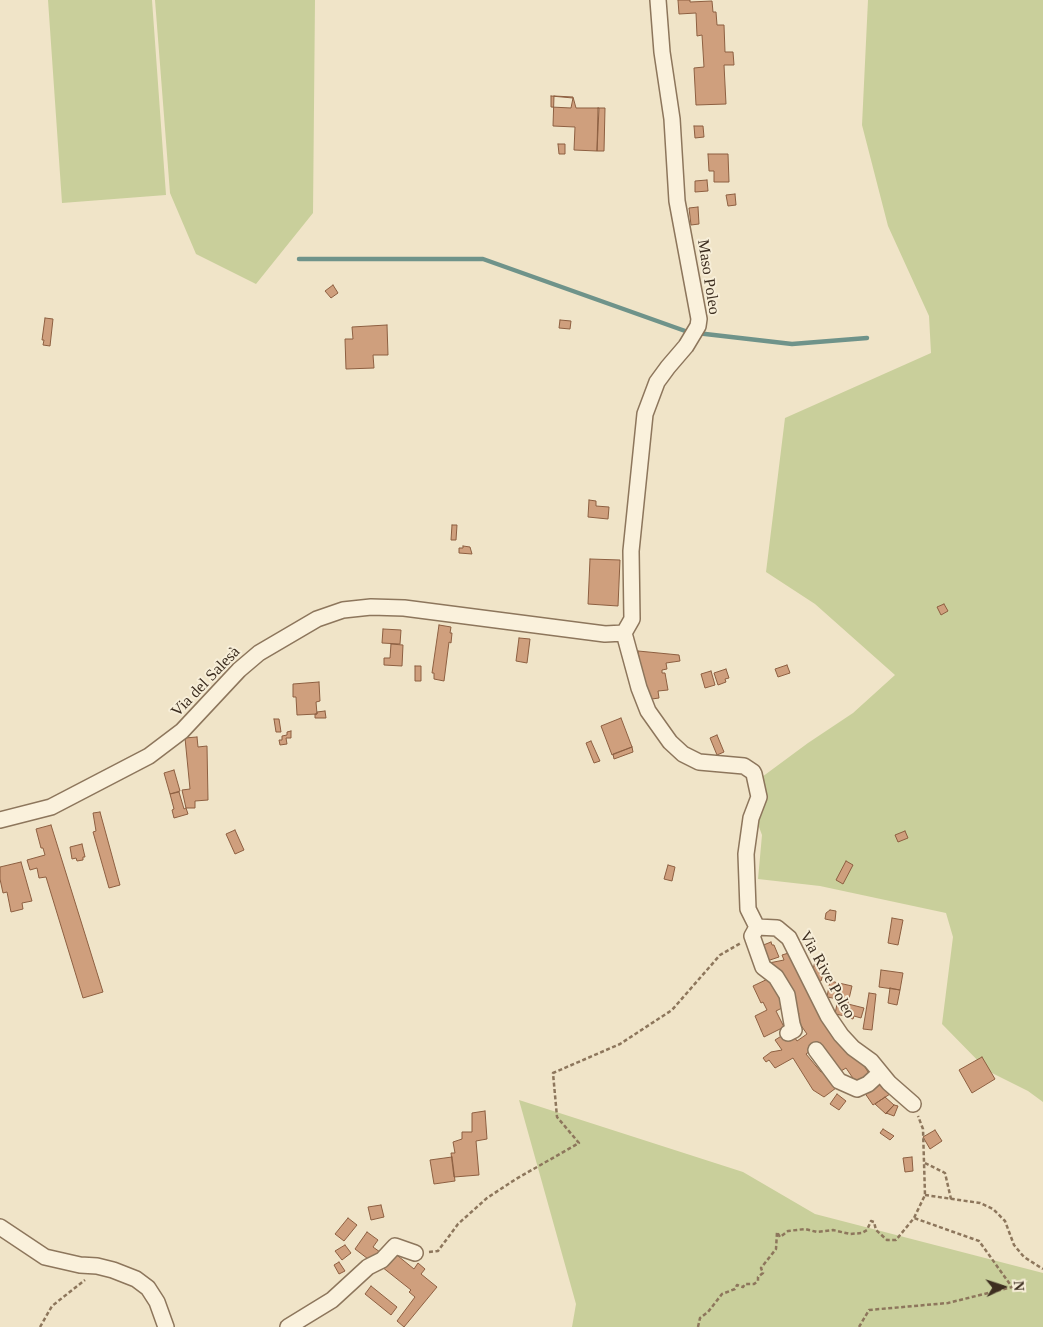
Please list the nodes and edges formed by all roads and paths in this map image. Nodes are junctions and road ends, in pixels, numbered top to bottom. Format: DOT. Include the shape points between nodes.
graph roads {
  1 [pos="658,0"];
  2 [pos="624,633"];
  3 [pos="0,820"];
  4 [pos="755,931"];
  5 [pos="788,1033"];
  6 [pos="816,1050"];
  7 [pos="880,1073"];
  8 [pos="913,1104"];
  9 [pos="925,1163"];
  10 [pos="925,1194"];
  11 [pos="951,1199"];
  12 [pos="914,1218"];
  13 [pos="0,1227"];
  14 [pos="415,1253"];
  15 [pos="1043,1269"];
  16 [pos="92,1279"];
  17 [pos="40,1327"];
  18 [pos="166,1327"];
  19 [pos="288,1327"];
  20 [pos="698,1327"];
  21 [pos="859,1327"];
  1 -- 2 [label="street, Maso Poleo" via="672,119 677,201 699,319 693,334 657,382 645,414 631,551 632,619"];
  2 -- 3 [label="street, Via del Salesà" via="605,634 404,608 343,610 318,619 260,653 239,670 182,731 149,756 51,806"];
  2 -- 4 [label="street" via="648,711 670,742 699,762 744,766 754,774 759,797 752,818 746,862 748,909"];
  4 -- 5 [label="street" via="764,966 787,994 794,1030"];
  4 -- 7 [label="street, Via Rive Poleo" via="777,928 789,938 828,1016 841,1035 871,1060"];
  4 -- 14 [label="path" via="720,955 672,1010 620,1044 554,1073 556,1118 579,1144 487,1198 458,1224 438,1252"];
  6 -- 7 [label="street" via="839,1081 857,1089"];
  7 -- 8 [label="street, Via Rive Poleo"];
  8 -- 9 [label="path" via="922,1129"];
  9 -- 10 [label="path"];
  9 -- 11 [label="path" via="945,1173"];
  10 -- 11 [label="path"];
  10 -- 12 [label="path"];
  11 -- 15 [label="path" via="980,1203 993,1209 1005,1221 1014,1245 1024,1257"];
  12 -- 20 [label="path" via="896,1240 887,1240 871,1221 862,1233 805,1229 788,1231 780,1237 777,1232 776,1250 760,1268 763,1273 758,1281 745,1284 743,1288 737,1285 722,1294 700,1318"];
  12 -- 21 [label="path" via="979,1241 1012,1287 948,1303 869,1310"];
  13 -- 18 [label="street" via="45,1257 97,1266 136,1279 148,1288 157,1302"];
  14 -- 19 [label="street" via="395,1246 382,1260 356,1276 343,1292"];
  16 -- 17 [label="path" via="84,1280 52,1306"];
}
